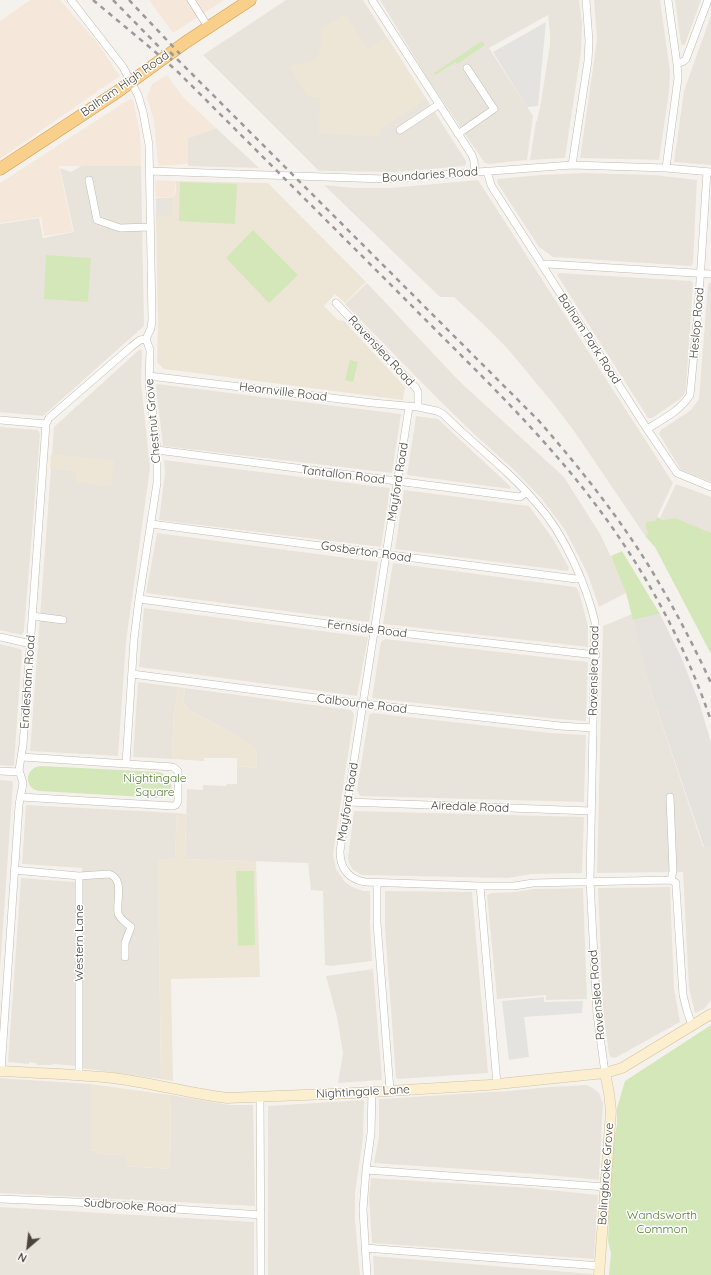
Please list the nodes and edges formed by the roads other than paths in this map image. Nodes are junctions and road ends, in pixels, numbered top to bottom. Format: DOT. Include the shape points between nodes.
graph roads {
  1 [pos="71,0"];
  2 [pos="191,0"];
  3 [pos="250,0"];
  4 [pos="372,0"];
  5 [pos="586,0"];
  6 [pos="668,0"];
  7 [pos="708,0"];
  8 [pos="208,27"];
  9 [pos="677,64"];
  10 [pos="467,68"];
  11 [pos="132,81"];
  12 [pos="438,105"];
  13 [pos="400,130"];
  14 [pos="458,134"];
  15 [pos="572,165"];
  16 [pos="666,168"];
  17 [pos="0,169"];
  18 [pos="149,171"];
  19 [pos="488,171"];
  20 [pos="475,172"];
  21 [pos="709,172"];
  22 [pos="89,180"];
  23 [pos="150,227"];
  24 [pos="542,265"];
  25 [pos="700,274"];
  26 [pos="711,274"];
  27 [pos="336,303"];
  28 [pos="146,339"];
  29 [pos="149,376"];
  30 [pos="410,406"];
  31 [pos="418,407"];
  32 [pos="0,420"];
  33 [pos="46,424"];
  34 [pos="647,429"];
  35 [pos="157,450"];
  36 [pos="398,482"];
  37 [pos="711,487"];
  38 [pos="527,492"];
  39 [pos="151,524"];
  40 [pos="387,555"];
  41 [pos="580,578"];
  42 [pos="139,599"];
  43 [pos="32,616"];
  44 [pos="63,620"];
  45 [pos="374,630"];
  46 [pos="0,637"];
  47 [pos="31,644"];
  48 [pos="596,655"];
  49 [pos="132,674"];
  50 [pos="363,704"];
  51 [pos="593,728"];
  52 [pos="22,757"];
  53 [pos="126,763"];
  54 [pos="0,771"];
  55 [pos="19,772"];
  56 [pos="20,797"];
  57 [pos="670,797"];
  58 [pos="348,802"];
  59 [pos="591,811"];
  60 [pos="14,870"];
  61 [pos="79,876"];
  62 [pos="672,880"];
  63 [pos="590,881"];
  64 [pos="377,883"];
  65 [pos="480,886"];
  66 [pos="125,957"];
  67 [pos="711,1014"];
  68 [pos="692,1025"];
  69 [pos="0,1071"];
  70 [pos="605,1073"];
  71 [pos="79,1076"];
  72 [pos="497,1084"];
  73 [pos="390,1090"];
  74 [pos="372,1091"];
  75 [pos="260,1097"];
  76 [pos="366,1170"];
  77 [pos="606,1187"];
  78 [pos="0,1199"];
  79 [pos="261,1215"];
  80 [pos="365,1248"];
  81 [pos="600,1271"];
  82 [pos="261,1275"];
  83 [pos="366,1275"];
  1 -- 11 [label="street, Chestnut Grove"];
  2 -- 8 [label="street"];
  3 -- 8 [label="highway, Balham High Road"];
  4 -- 12 [label="street"];
  5 -- 15 [label="street" via="588,61"];
  6 -- 9 [label="street"];
  7 -- 9 [label="street" via="686,59"];
  8 -- 11 [label="highway, Balham High Road"];
  9 -- 16 [label="street" via="678,78"];
  10 -- 14 [label="street" via="494,109"];
  11 -- 17 [label="highway, Balham High Road"];
  11 -- 18 [label="street, Chestnut Grove" via="147,129"];
  12 -- 13 [label="street"];
  12 -- 14 [label="street"];
  14 -- 20 [label="street" via="473,158"];
  15 -- 16 [label="street, Boundaries Road"];
  15 -- 19 [label="street, Boundaries Road"];
  16 -- 21 [label="street, Boundaries Road"];
  18 -- 20 [label="street, Boundaries Road" via="384,179"];
  18 -- 23 [label="street, Chestnut Grove"];
  19 -- 20 [label="street, Boundaries Road"];
  19 -- 24 [label="street, Balham Park Road" via="491,185"];
  21 -- 25 [label="street, Heslop Road"];
  22 -- 23 [label="street" via="97,220 120,228"];
  23 -- 28 [label="street, Chestnut Grove" via="152,320"];
  24 -- 25 [label="street" via="581,265"];
  24 -- 34 [label="street, Balham Park Road"];
  25 -- 26 [label="street"];
  25 -- 34 [label="street, Heslop Road" via="690,395 678,409"];
  27 -- 31 [label="street, Ravenslea Road" via="416,388"];
  28 -- 29 [label="street, Chestnut Grove" via="150,350"];
  28 -- 33 [label="street" via="131,347 49,418"];
  29 -- 30 [label="street, Hearnville Road"];
  29 -- 35 [label="street, Chestnut Grove"];
  30 -- 31 [label="street, Hearnville Road"];
  30 -- 36 [label="street, Mayford Road"];
  31 -- 38 [label="street, Ravenslea Road" via="443,414"];
  32 -- 33 [label="street"];
  33 -- 43 [label="street, Endlesham Road"];
  34 -- 37 [label="street, Balham Park Road" via="677,473"];
  35 -- 36 [label="street, Tantallon Road"];
  35 -- 39 [label="street, Chestnut Grove" via="157,483"];
  36 -- 38 [label="street, Tantallon Road" via="520,497"];
  36 -- 40 [label="street, Mayford Road"];
  38 -- 41 [label="street, Ravenslea Road" via="540,506 559,535"];
  39 -- 40 [label="street, Gosberton Road"];
  39 -- 42 [label="street, Chestnut Grove"];
  40 -- 41 [label="street, Gosberton Road"];
  40 -- 45 [label="street, Mayford Road"];
  41 -- 48 [label="street, Ravenslea Road" via="595,622"];
  42 -- 45 [label="street, Fernside Road"];
  42 -- 49 [label="street, Chestnut Grove"];
  43 -- 44 [label="street"];
  43 -- 47 [label="street, Endlesham Road"];
  45 -- 48 [label="street, Fernside Road"];
  45 -- 50 [label="street, Mayford Road"];
  46 -- 47 [label="street"];
  47 -- 52 [label="street, Endlesham Road"];
  48 -- 51 [label="street, Ravenslea Road"];
  49 -- 50 [label="street, Calbourne Road"];
  49 -- 53 [label="street, Chestnut Grove"];
  50 -- 51 [label="street, Calbourne Road"];
  50 -- 58 [label="street, Mayford Road"];
  51 -- 59 [label="street, Ravenslea Road"];
  52 -- 53 [label="street"];
  52 -- 55 [label="street, Endlesham Road"];
  53 -- 56 [label="street" via="175,768 178,771 176,805"];
  54 -- 55 [label="street"];
  55 -- 56 [label="street, Endlesham Road" via="23,783"];
  56 -- 60 [label="street, Endlesham Road"];
  57 -- 62 [label="street"];
  58 -- 59 [label="street, Airedale Road"];
  58 -- 64 [label="street, Mayford Road" via="340,852 342,865 350,877"];
  59 -- 63 [label="street, Ravenslea Road"];
  60 -- 61 [label="street"];
  60 -- 69 [label="street, Endlesham Road"];
  61 -- 66 [label="street" via="109,874 116,879 118,912 120,918 131,927 125,943"];
  61 -- 71 [label="street, Western Lane"];
  62 -- 63 [label="street, Mayford Road"];
  62 -- 68 [label="street" via="676,884 683,995"];
  63 -- 65 [label="street, Mayford Road"];
  63 -- 70 [label="street, Ravenslea Road" via="596,1006"];
  64 -- 65 [label="street, Mayford Road"];
  64 -- 73 [label="street" via="377,923"];
  65 -- 72 [label="street"];
  67 -- 68 [label="main road, Nightingale Lane"];
  68 -- 70 [label="main road, Nightingale Lane" via="622,1068"];
  69 -- 71 [label="main road, Nightingale Lane"];
  70 -- 72 [label="main road, Nightingale Lane"];
  70 -- 77 [label="main road, Bolingbroke Grove" via="610,1111"];
  71 -- 75 [label="main road, Nightingale Lane" via="150,1084 221,1097"];
  72 -- 73 [label="main road, Nightingale Lane"];
  73 -- 74 [label="main road, Nightingale Lane"];
  74 -- 75 [label="main road, Nightingale Lane"];
  74 -- 76 [label="street" via="371,1133"];
  75 -- 79 [label="street"];
  76 -- 77 [label="street"];
  76 -- 80 [label="street" via="363,1210"];
  77 -- 81 [label="main road, Bolingbroke Grove"];
  78 -- 79 [label="street, Sudbrooke Road"];
  79 -- 82 [label="street"];
  80 -- 81 [label="street"];
  80 -- 83 [label="street"];
}
